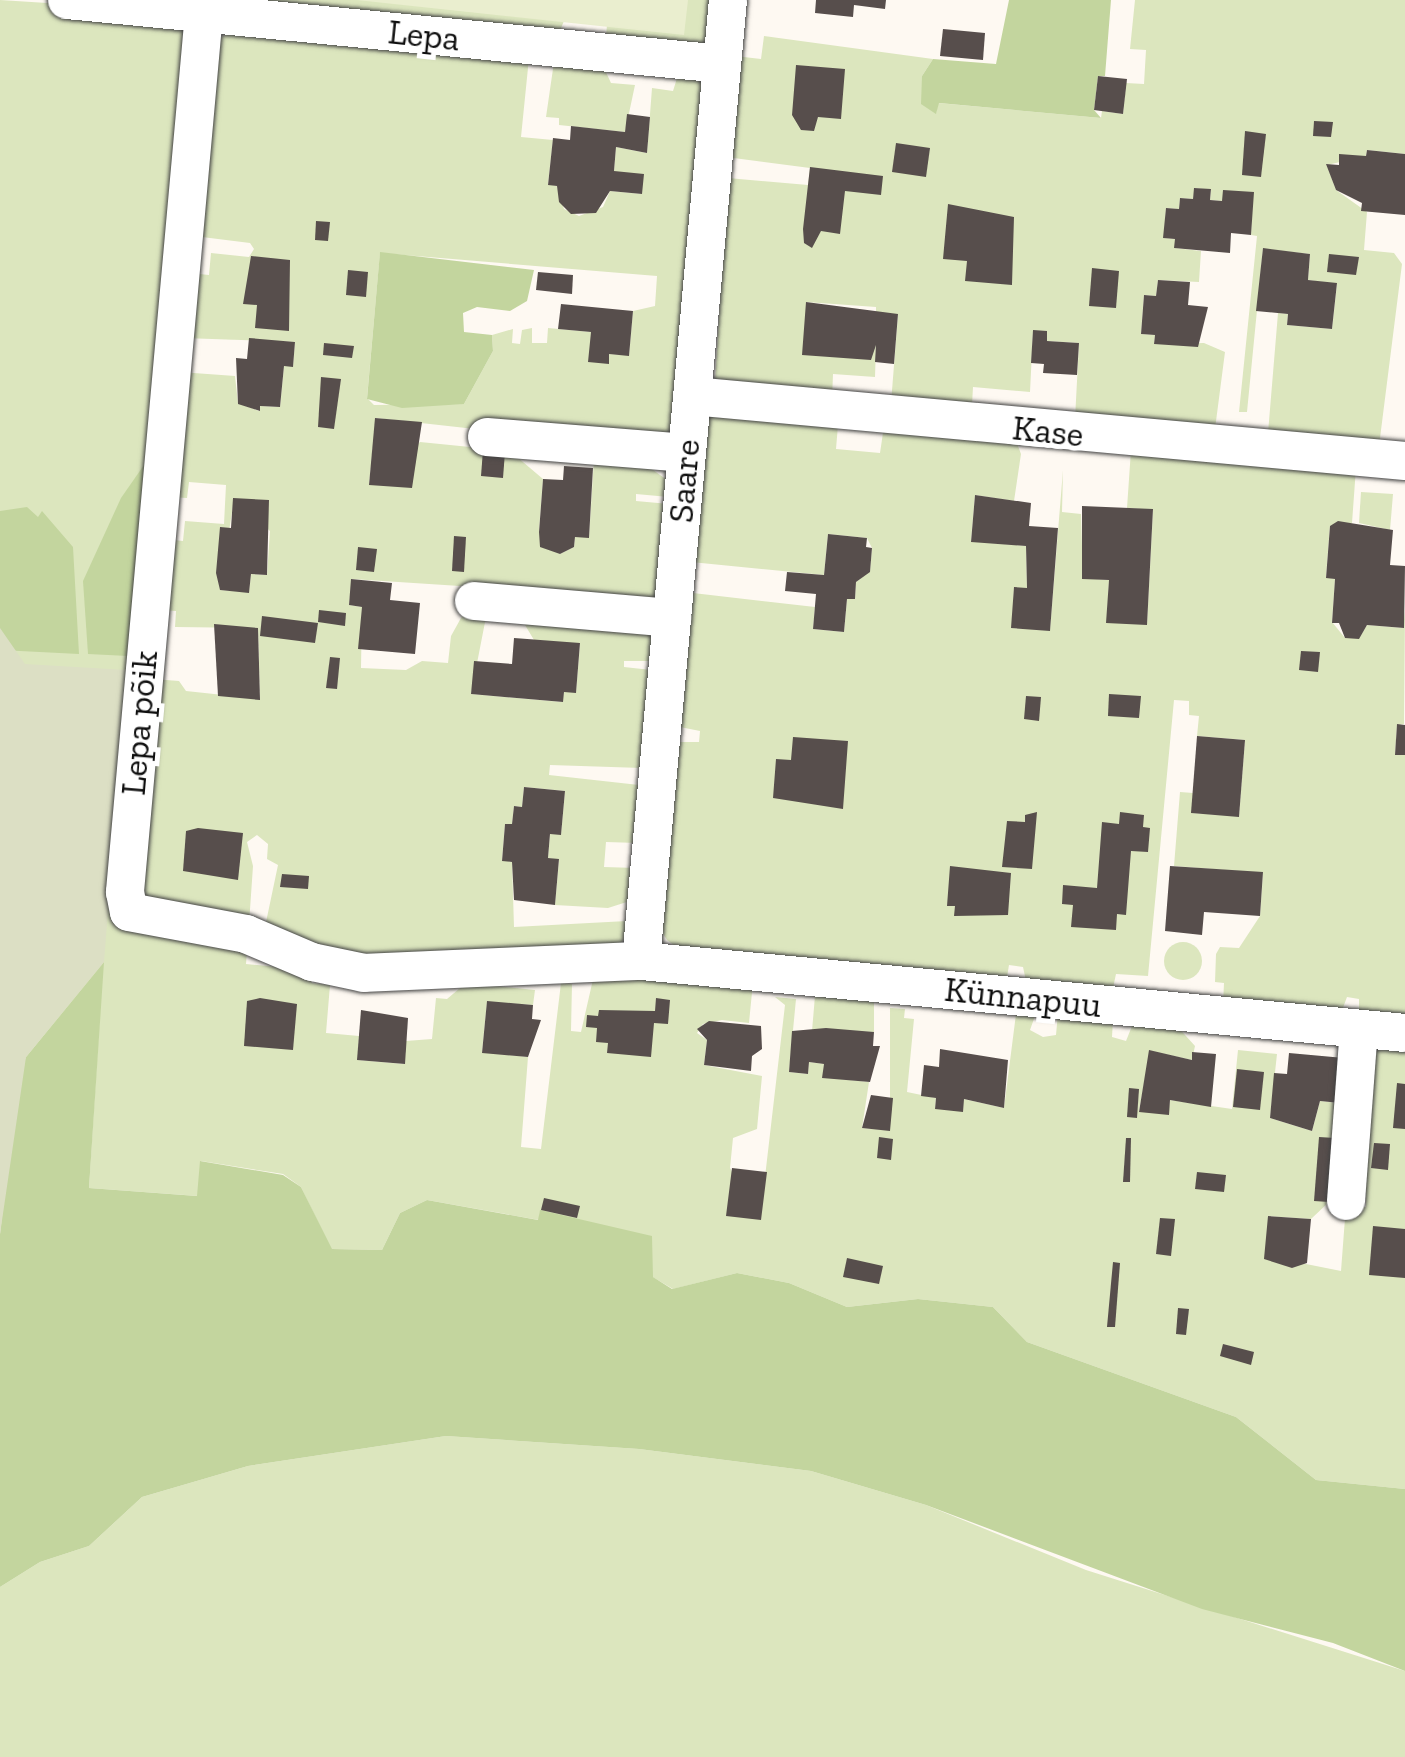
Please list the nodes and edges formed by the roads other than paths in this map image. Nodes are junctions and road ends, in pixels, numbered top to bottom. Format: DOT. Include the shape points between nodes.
graph roads {
  1 [pos="67,0"];
  2 [pos="728,0"];
  3 [pos="204,13"];
  4 [pos="722,64"];
  5 [pos="692,396"];
  6 [pos="486,437"];
  7 [pos="686,453"];
  8 [pos="1405,462"];
  9 [pos="474,601"];
  10 [pos="672,618"];
  11 [pos="641,962"];
  12 [pos="1359,1030"];
  13 [pos="1405,1033"];
  14 [pos="1346,1200"];
  1 -- 3 [label="street, Lepa"];
  2 -- 4 [label="street, Saare"];
  3 -- 4 [label="street, Lepa"];
  3 -- 11 [label="street, Lepa põik" via="126,906 142,918 246,934 312,962 364,973"];
  4 -- 5 [label="street, Saare"];
  5 -- 7 [label="street, Saare"];
  5 -- 8 [label="street, Kase"];
  6 -- 7 [label="street"];
  7 -- 10 [label="street, Saare"];
  9 -- 10 [label="street"];
  10 -- 11 [label="street, Saare"];
  11 -- 12 [label="street, Künnapuu"];
  12 -- 13 [label="street, Künnapuu"];
  12 -- 14 [label="street"];
}
